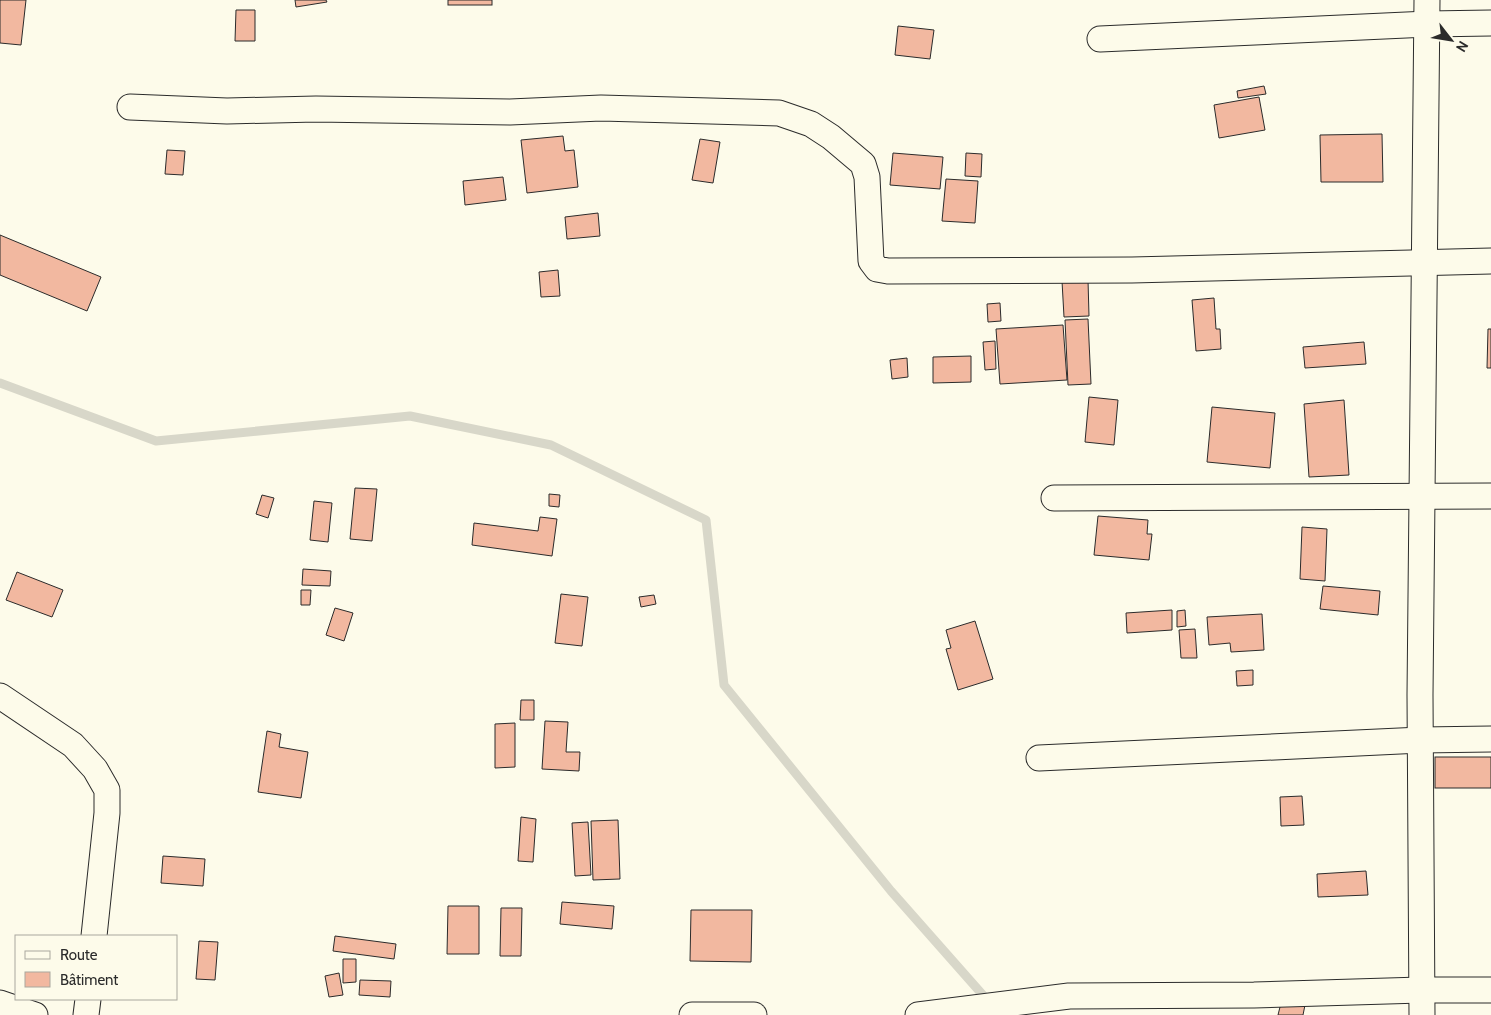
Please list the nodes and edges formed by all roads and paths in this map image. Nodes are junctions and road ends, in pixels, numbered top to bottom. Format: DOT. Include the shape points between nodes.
graph roads {
  1 [pos="1428,12"];
  2 [pos="1491,23"];
  3 [pos="1100,39"];
  4 [pos="130,108"];
  5 [pos="1491,261"];
  6 [pos="1426,263"];
  7 [pos="1422,496"];
  8 [pos="1491,496"];
  9 [pos="1054,498"];
  10 [pos="0,696"];
  11 [pos="1491,739"];
  12 [pos="1421,740"];
  13 [pos="1039,758"];
  14 [pos="94,935"];
  15 [pos="1421,990"];
  16 [pos="1491,990"];
  17 [pos="88,1000"];
  18 [pos="0,1003"];
  19 [pos="35,1015"];
  20 [pos="86,1015"];
  21 [pos="692,1015"];
  22 [pos="754,1015"];
  23 [pos="918,1015"];
  24 [pos="1422,1015"];
  1 -- 2 [label="street"];
  1 -- 3 [label="street"];
  1 -- 6 [label="street"];
  4 -- 6 [label="street" via="510,112 601,108 779,113 811,124 863,164 867,177 871,260 877,269 1132,270"];
  5 -- 6 [label="street"];
  6 -- 7 [label="street"];
  7 -- 8 [label="street"];
  7 -- 9 [label="street"];
  7 -- 12 [label="street"];
  10 -- 14 [label="street" via="74,745 95,769 107,790"];
  11 -- 12 [label="street"];
  12 -- 13 [label="street"];
  12 -- 15 [label="street"];
  15 -- 16 [label="street"];
  15 -- 23 [label="street" via="1069,996"];
  15 -- 24 [label="street"];
  17 -- 20 [label="street"];
  18 -- 19 [label="street"];
  21 -- 22 [label="street"];
}
